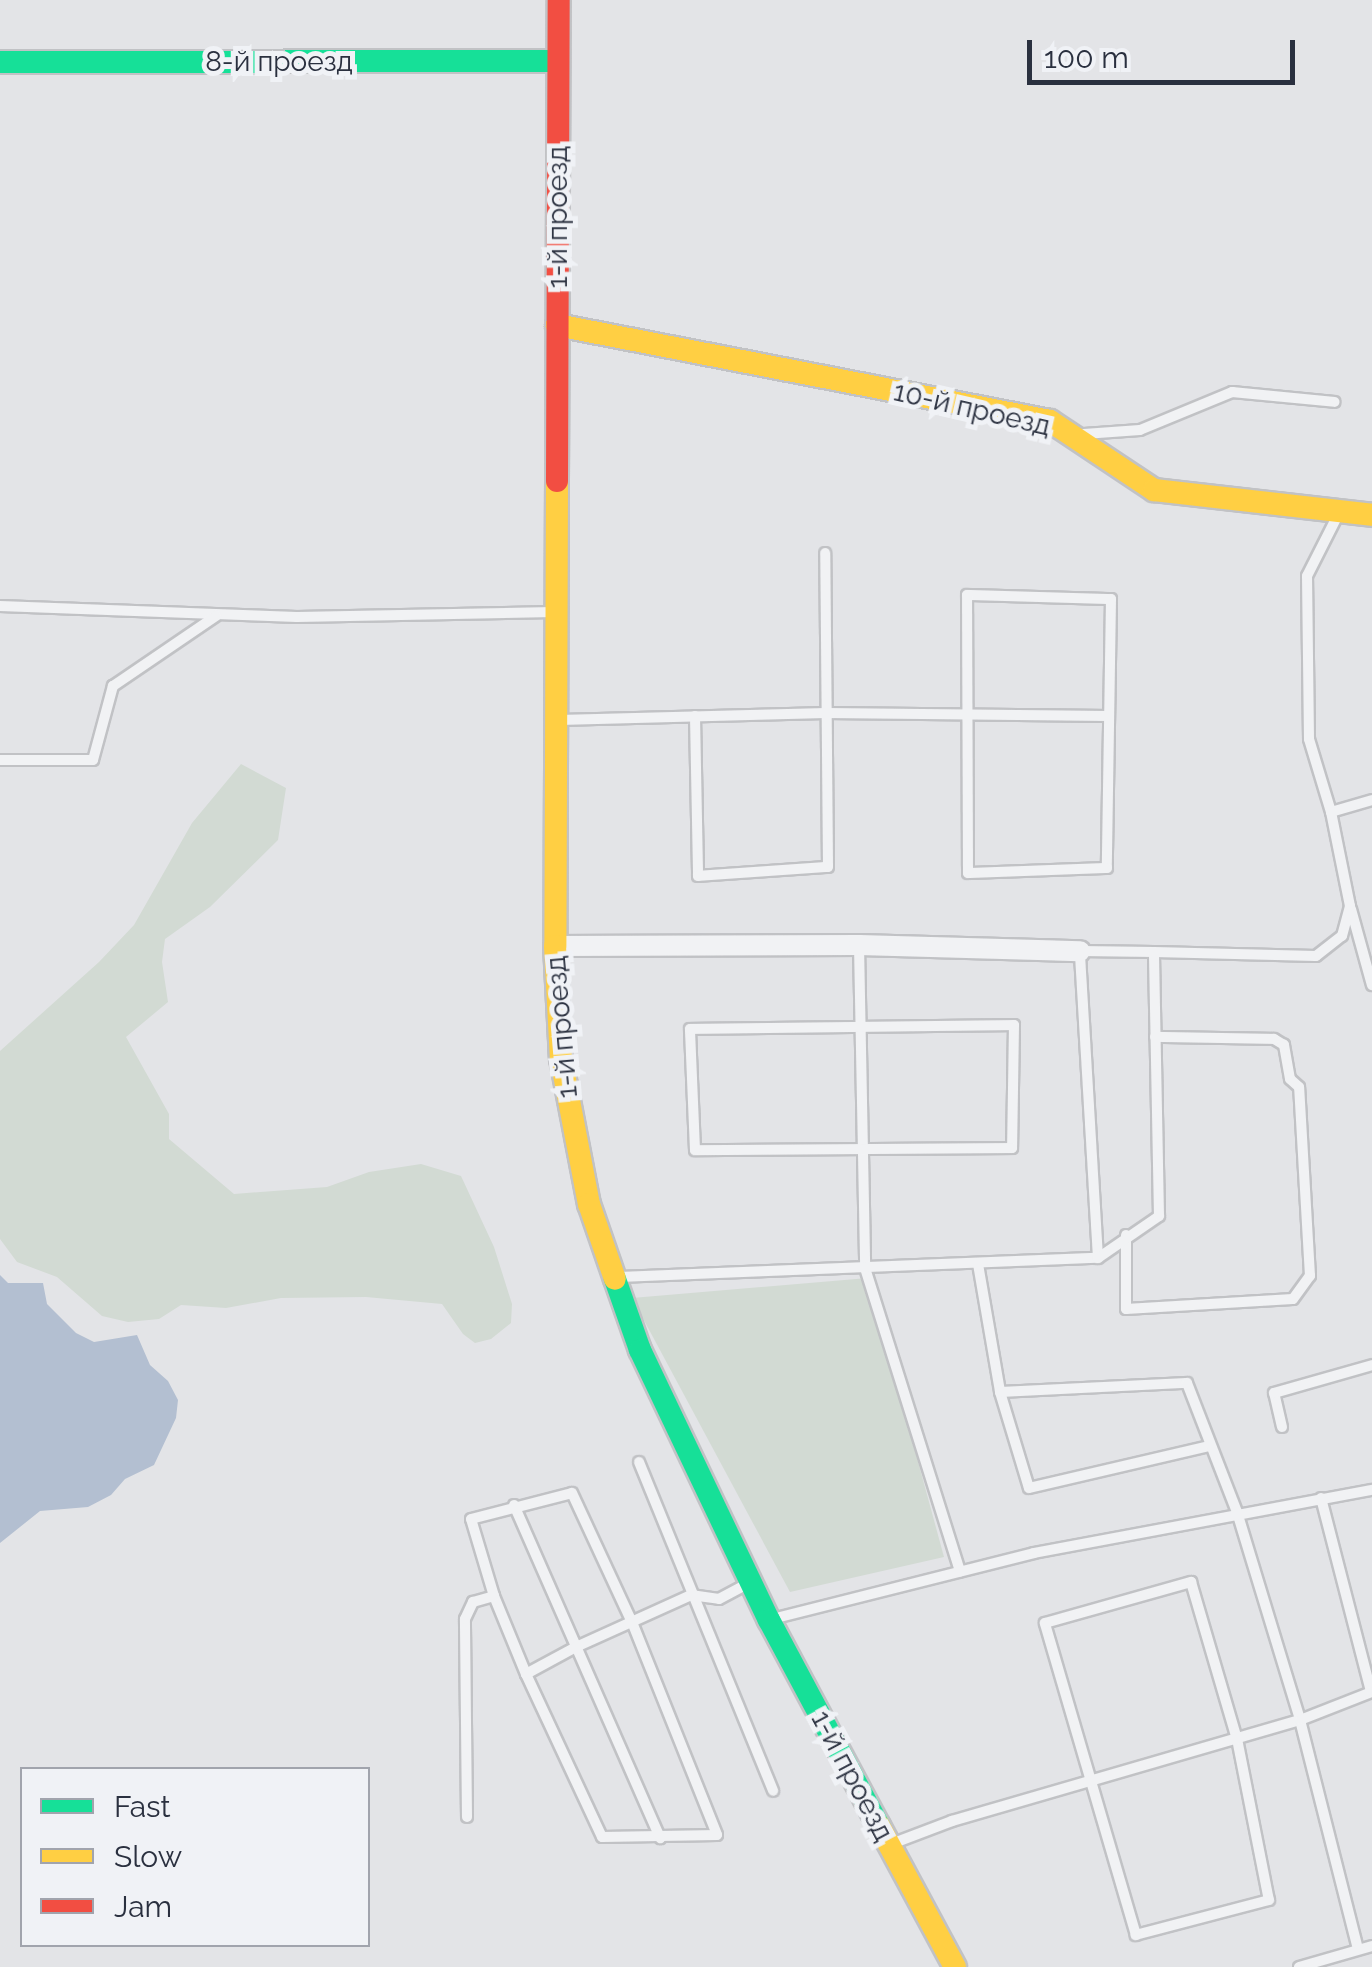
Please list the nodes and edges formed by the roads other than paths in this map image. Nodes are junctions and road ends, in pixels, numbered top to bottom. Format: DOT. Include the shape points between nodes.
graph roads {
  1 [pos="558,0"];
  2 [pos="0,62"];
  3 [pos="558,62"];
  4 [pos="557,324"];
  5 [pos="1335,402"];
  6 [pos="1071,435"];
  7 [pos="1341,510"];
  8 [pos="1372,515"];
  9 [pos="824,553"];
  10 [pos="0,606"];
  11 [pos="555,612"];
  12 [pos="217,616"];
  13 [pos="826,712"];
  14 [pos="965,714"];
  15 [pos="696,716"];
  16 [pos="1108,716"];
  17 [pos="554,720"];
  18 [pos="0,760"];
  19 [pos="1372,800"];
  20 [pos="1331,812"];
  21 [pos="1350,906"];
  22 [pos="860,945"];
  23 [pos="555,946"];
  24 [pos="1080,951"];
  25 [pos="1154,952"];
  26 [pos="1372,985"];
  27 [pos="860,1026"];
  28 [pos="1155,1038"];
  29 [pos="860,1150"];
  30 [pos="1126,1234"];
  31 [pos="1098,1258"];
  32 [pos="978,1264"];
  33 [pos="865,1268"];
  34 [pos="611,1278"];
  35 [pos="1372,1364"];
  36 [pos="1000,1392"];
  37 [pos="1282,1426"];
  38 [pos="1210,1446"];
  39 [pos="638,1462"];
  40 [pos="1372,1490"];
  41 [pos="1321,1498"];
  42 [pos="514,1505"];
  43 [pos="1237,1512"];
  44 [pos="960,1572"];
  45 [pos="750,1582"];
  46 [pos="494,1596"];
  47 [pos="691,1596"];
  48 [pos="768,1620"];
  49 [pos="632,1622"];
  50 [pos="576,1647"];
  51 [pos="526,1674"];
  52 [pos="1372,1692"];
  53 [pos="1300,1720"];
  54 [pos="1237,1739"];
  55 [pos="1090,1781"];
  56 [pos="773,1790"];
  57 [pos="467,1817"];
  58 [pos="660,1838"];
  59 [pos="888,1845"];
  60 [pos="1372,1946"];
  61 [pos="1358,1949"];
  62 [pos="955,1967"];
  63 [pos="1299,1967"];
  1 -- 3 [label="street, 1-й проезд"];
  2 -- 3 [label="street, 8-й проезд"];
  3 -- 4 [label="street, 1-й проезд"];
  4 -- 6 [label="street, 10-й проезд" via="1050,421"];
  4 -- 11 [label="street, 1-й проезд"];
  5 -- 6 [label="lane" via="1232,392 1140,430"];
  6 -- 7 [label="street, 10-й проезд" via="1154,490"];
  7 -- 8 [label="street, 10-й проезд"];
  7 -- 20 [label="lane" via="1307,576 1308,739"];
  9 -- 13 [label="lane"];
  10 -- 12 [label="lane"];
  11 -- 12 [label="lane"];
  11 -- 17 [label="street, 1-й проезд"];
  12 -- 18 [label="lane" via="114,686 93,760"];
  13 -- 14 [label="lane"];
  13 -- 15 [label="lane"];
  13 -- 15 [label="lane" via="828,867 698,876"];
  14 -- 16 [label="lane"];
  14 -- 16 [label="lane" via="967,595 1111,599"];
  14 -- 16 [label="lane" via="968,873 1106,868"];
  15 -- 17 [label="lane"];
  17 -- 23 [label="street, 1-й проезд"];
  19 -- 20 [label="lane"];
  20 -- 21 [label="lane"];
  21 -- 25 [label="lane" via="1342,936 1316,956"];
  21 -- 26 [label="lane"];
  22 -- 23 [label="street"];
  22 -- 24 [label="street"];
  22 -- 27 [label="lane"];
  23 -- 34 [label="street, 1-й проезд" via="570,1123"];
  24 -- 25 [label="lane"];
  24 -- 31 [label="lane"];
  25 -- 28 [label="lane"];
  27 -- 29 [label="lane"];
  27 -- 29 [label="lane" via="1014,1025 1012,1148"];
  27 -- 29 [label="lane" via="690,1029 695,1150"];
  28 -- 30 [label="lane" via="1158,1216"];
  28 -- 30 [label="lane" via="1284,1045 1290,1079 1299,1087 1310,1276 1293,1299 1126,1309"];
  29 -- 33 [label="lane"];
  30 -- 31 [label="lane"];
  31 -- 32 [label="lane"];
  32 -- 33 [label="lane"];
  32 -- 36 [label="lane"];
  33 -- 34 [label="lane"];
  33 -- 44 [label="lane"];
  34 -- 45 [label="street, 1-й проезд"];
  35 -- 37 [label="lane" via="1274,1394"];
  36 -- 38 [label="lane" via="1188,1383"];
  36 -- 38 [label="lane" via="1029,1488"];
  38 -- 43 [label="lane"];
  39 -- 47 [label="lane"];
  40 -- 41 [label="lane"];
  41 -- 43 [label="lane"];
  41 -- 52 [label="lane"];
  42 -- 46 [label="lane" via="471,1519"];
  42 -- 49 [label="lane" via="572,1492"];
  42 -- 50 [label="lane"];
  43 -- 44 [label="lane"];
  43 -- 53 [label="lane"];
  44 -- 48 [label="lane"];
  45 -- 47 [label="lane" via="719,1599"];
  45 -- 48 [label="street, 1-й проезд"];
  46 -- 51 [label="lane"];
  46 -- 57 [label="lane" via="473,1602 465,1618"];
  47 -- 49 [label="lane"];
  47 -- 56 [label="lane"];
  48 -- 59 [label="street, 1-й проезд"];
  49 -- 50 [label="lane"];
  49 -- 58 [label="lane" via="717,1836"];
  50 -- 51 [label="lane"];
  50 -- 58 [label="lane"];
  51 -- 58 [label="lane" via="602,1837"];
  52 -- 53 [label="lane"];
  53 -- 54 [label="lane"];
  53 -- 61 [label="lane"];
  54 -- 55 [label="lane"];
  54 -- 55 [label="lane" via="1269,1900 1136,1935"];
  54 -- 55 [label="lane" via="1191,1582 1045,1622"];
  55 -- 59 [label="lane"];
  59 -- 62 [label="street, 1-й проезд"];
  60 -- 61 [label="lane"];
  61 -- 63 [label="lane"];
}
